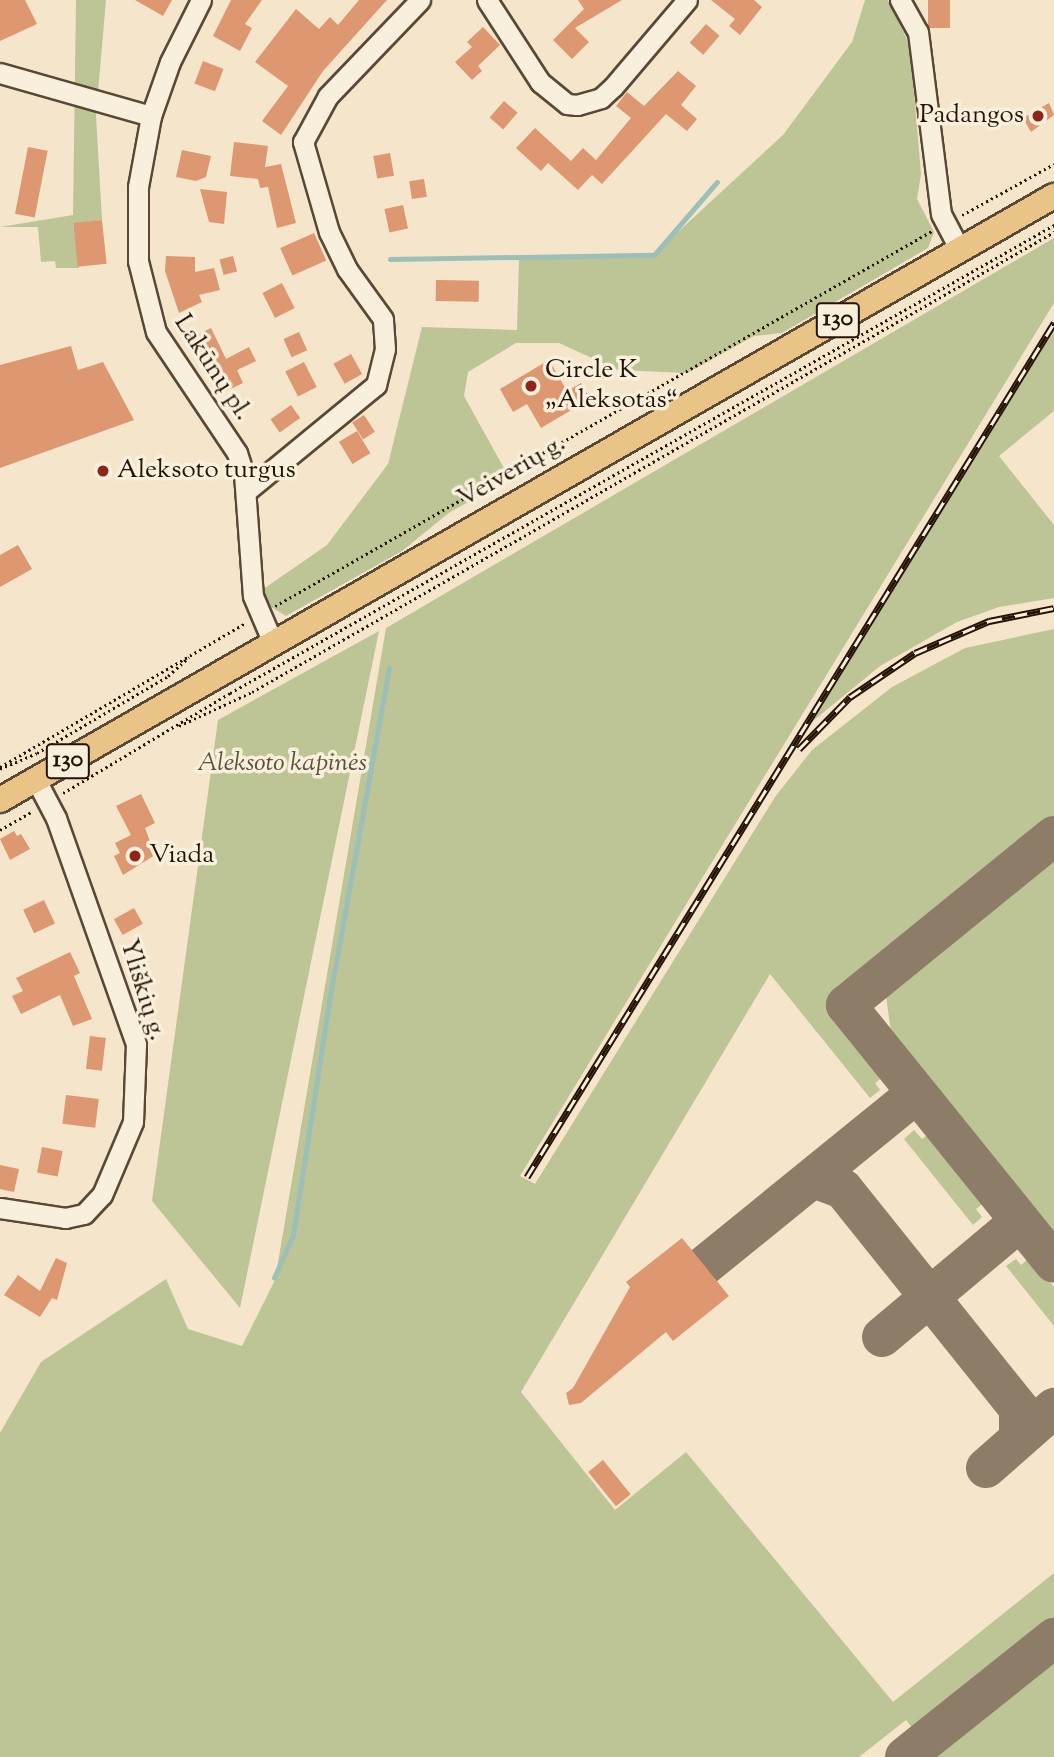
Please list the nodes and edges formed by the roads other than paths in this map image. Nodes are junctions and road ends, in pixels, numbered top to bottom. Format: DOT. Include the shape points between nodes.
graph roads {
  1 [pos="201,0"];
  2 [pos="420,0"];
  3 [pos="487,0"];
  4 [pos="687,0"];
  5 [pos="900,0"];
  6 [pos="0,74"];
  7 [pos="151,116"];
  8 [pos="1054,196"];
  9 [pos="960,250"];
  10 [pos="248,490"];
  11 [pos="273,643"];
  12 [pos="36,780"];
  13 [pos="0,800"];
  14 [pos="0,1208"];
  1 -- 7 [label="street, Lakūnų pl." via="170,62"];
  2 -- 10 [label="street" via="328,96 303,142 329,232 347,269 383,319 385,349 376,384"];
  3 -- 4 [label="street" via="540,82 567,104 577,105 601,98 613,87"];
  5 -- 9 [label="street" via="918,32 926,66 936,178 946,223"];
  6 -- 7 [label="street"];
  7 -- 10 [label="street, Lakūnų pl." via="141,165 136,233 144,299 179,372 237,453"];
  8 -- 9 [label="main road, Veiverių g. / 130"];
  9 -- 11 [label="main road, Veiverių g. / 130"];
  10 -- 11 [label="street, Lakūnų pl." via="253,596"];
  11 -- 12 [label="main road, Veiverių g. / 130"];
  12 -- 13 [label="main road, Veiverių g. / 130"];
  12 -- 14 [label="street, Yliškių g." via="136,1044 133,1122 102,1195 85,1214 65,1218"];
}
